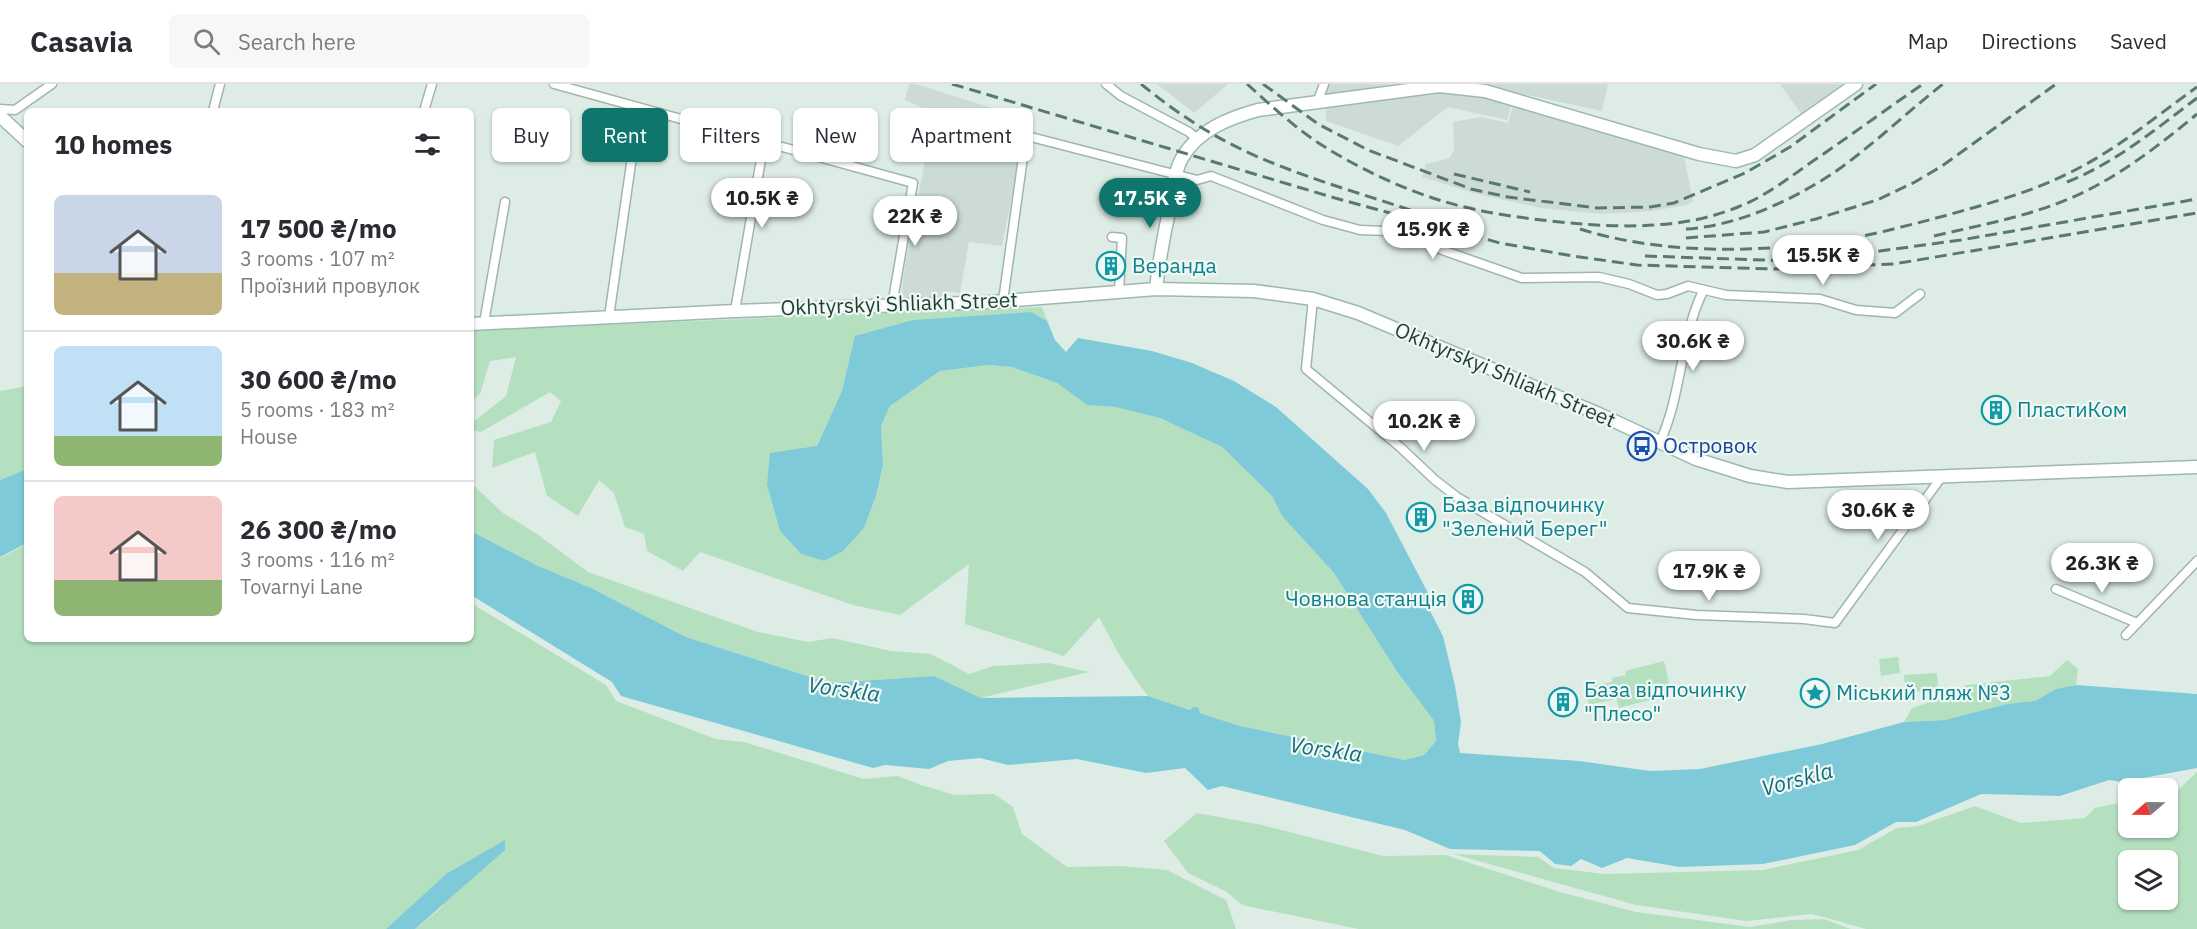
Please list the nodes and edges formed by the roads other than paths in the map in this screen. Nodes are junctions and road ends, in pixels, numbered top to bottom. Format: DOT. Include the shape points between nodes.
graph roads {
  1 [pos="52,84"];
  2 [pos="220,84"];
  3 [pos="432,84"];
  4 [pos="554,84"];
  5 [pos="1106,84"];
  6 [pos="1324,84"];
  7 [pos="1856,84"];
  8 [pos="1439,85"];
  9 [pos="1317,103"];
  10 [pos="214,108"];
  11 [pos="425,108"];
  12 [pos="639,108"];
  13 [pos="0,109"];
  14 [pos="0,116"];
  15 [pos="24,138"];
  16 [pos="1197,138"];
  17 [pos="781,147"];
  18 [pos="631,162"];
  19 [pos="761,162"];
  20 [pos="1177,174"];
  21 [pos="505,202"];
  22 [pos="1112,237"];
  23 [pos="1156,289"];
  24 [pos="1119,291"];
  25 [pos="1703,291"];
  26 [pos="1920,294"];
  27 [pos="1313,299"];
  28 [pos="1003,301"];
  29 [pos="892,306"];
  30 [pos="735,311"];
  31 [pos="609,317"];
  32 [pos="484,323"];
  33 [pos="474,324"];
  34 [pos="1660,442"];
  35 [pos="2197,467"];
  36 [pos="1944,475"];
  37 [pos="2197,561"];
  38 [pos="2056,589"];
  39 [pos="2137,623"];
  40 [pos="2126,635"];
  1 -- 13 [label="street" via="15,110"];
  2 -- 10 [label="street"];
  3 -- 11 [label="street"];
  4 -- 12 [label="street"];
  5 -- 16 [label="street"];
  6 -- 9 [label="street"];
  7 -- 8 [label="main road" via="1755,155 1736,161 1678,148 1485,91"];
  8 -- 9 [label="main road"];
  9 -- 16 [label="main road" via="1240,115"];
  14 -- 15 [label="main road"];
  16 -- 20 [label="main road" via="1181,159"];
  17 -- 29 [label="street" via="913,183"];
  18 -- 31 [label="street"];
  19 -- 30 [label="street"];
  20 -- 23 [label="main road"];
  20 -- 25 [label="street" via="1197,180 1211,176 1323,220 1360,230 1414,232 1442,250 1522,278 1599,277 1657,295 1688,286"];
  20 -- 28 [label="street" via="1026,139"];
  21 -- 32 [label="street"];
  22 -- 24 [label="street" via="1122,238"];
  23 -- 24 [label="main road, Okhtyrskyi Shliakh Street"];
  23 -- 27 [label="main road, Okhtyrskyi Shliakh Street" via="1254,291"];
  24 -- 28 [label="main road, Okhtyrskyi Shliakh Street"];
  25 -- 26 [label="street" via="1726,296 1820,299 1856,310 1895,313"];
  25 -- 34 [label="street" via="1693,313 1668,424"];
  27 -- 34 [label="main road, Okhtyrskyi Shliakh Street" via="1358,313"];
  27 -- 36 [label="street" via="1306,369 1442,486 1585,572 1628,608 1835,623"];
  28 -- 29 [label="main road, Okhtyrskyi Shliakh Street"];
  29 -- 30 [label="main road, Okhtyrskyi Shliakh Street"];
  30 -- 31 [label="main road, Okhtyrskyi Shliakh Street"];
  31 -- 32 [label="main road, Okhtyrskyi Shliakh Street"];
  32 -- 33 [label="main road, Okhtyrskyi Shliakh Street"];
  34 -- 36 [label="main road, Okhtyrskyi Shliakh Street" via="1696,459 1750,476 1788,482"];
  35 -- 36 [label="main road, Okhtyrskyi Shliakh Street"];
  37 -- 39 [label="street"];
  38 -- 39 [label="street"];
  39 -- 40 [label="street"];
}
